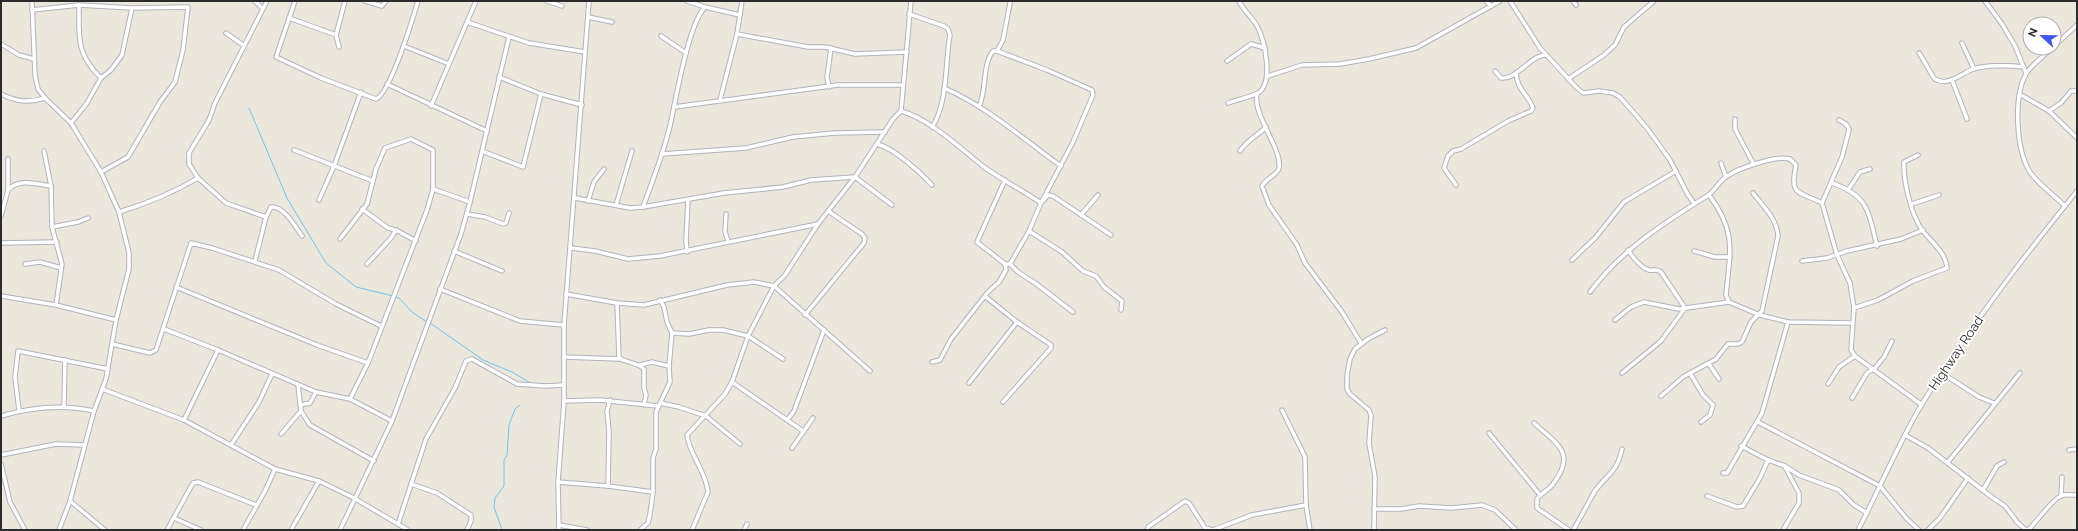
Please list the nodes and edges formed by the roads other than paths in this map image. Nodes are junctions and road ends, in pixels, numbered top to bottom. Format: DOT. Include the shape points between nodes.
graph roads {
  1 [pos="32,1"];
  2 [pos="255,1"];
  3 [pos="267,1"];
  4 [pos="295,1"];
  5 [pos="345,1"];
  6 [pos="365,1"];
  7 [pos="386,1"];
  8 [pos="418,1"];
  9 [pos="476,1"];
  10 [pos="547,1"];
  11 [pos="589,1"];
  12 [pos="687,1"];
  13 [pos="742,1"];
  14 [pos="911,1"];
  15 [pos="1239,1"];
  16 [pos="1486,1"];
  17 [pos="1500,1"];
  18 [pos="1510,1"];
  19 [pos="1573,1"];
  20 [pos="1654,1"];
  21 [pos="1985,1"];
  22 [pos="1010,4"];
  23 [pos="79,5"];
  24 [pos="1576,5"];
  25 [pos="562,6"];
  26 [pos="1491,6"];
  27 [pos="705,7"];
  28 [pos="132,8"];
  29 [pos="262,8"];
  30 [pos="32,10"];
  31 [pos="909,14"];
  32 [pos="740,15"];
  33 [pos="588,17"];
  34 [pos="289,18"];
  35 [pos="467,22"];
  36 [pos="612,22"];
  37 [pos="2077,25"];
  38 [pos="226,33"];
  39 [pos="737,34"];
  40 [pos="336,35"];
  41 [pos="509,36"];
  42 [pos="661,36"];
  43 [pos="2062,39"];
  44 [pos="1962,43"];
  45 [pos="1,44"];
  46 [pos="243,45"];
  47 [pos="404,46"];
  48 [pos="339,47"];
  49 [pos="830,48"];
  50 [pos="1265,48"];
  51 [pos="1540,48"];
  52 [pos="997,51"];
  53 [pos="585,52"];
  54 [pos="907,52"];
  55 [pos="1919,53"];
  56 [pos="686,54"];
  57 [pos="1539,55"];
  58 [pos="1546,55"];
  59 [pos="2044,56"];
  60 [pos="34,59"];
  61 [pos="1227,61"];
  62 [pos="449,64"];
  63 [pos="2023,67"];
  64 [pos="1974,69"];
  65 [pos="1496,71"];
  66 [pos="1516,73"];
  67 [pos="2026,73"];
  68 [pos="1268,76"];
  69 [pos="499,77"];
  70 [pos="101,78"];
  71 [pos="1568,79"];
  72 [pos="1952,80"];
  73 [pos="387,84"];
  74 [pos="902,85"];
  75 [pos="829,87"];
  76 [pos="944,88"];
  77 [pos="2077,91"];
  78 [pos="361,92"];
  79 [pos="541,94"];
  80 [pos="1257,94"];
  81 [pos="2021,95"];
  82 [pos="2,96"];
  83 [pos="45,98"];
  84 [pos="720,100"];
  85 [pos="1228,103"];
  86 [pos="582,104"];
  87 [pos="431,106"];
  88 [pos="674,107"];
  89 [pos="979,107"];
  90 [pos="901,111"];
  91 [pos="2050,111"];
  92 [pos="1735,119"];
  93 [pos="1967,119"];
  94 [pos="1839,120"];
  95 [pos="71,123"];
  96 [pos="932,127"];
  97 [pos="1266,127"];
  98 [pos="487,131"];
  99 [pos="885,132"];
  100 [pos="2077,138"];
  101 [pos="877,144"];
  102 [pos="294,150"];
  103 [pos="44,151"];
  104 [pos="482,151"];
  105 [pos="632,151"];
  106 [pos="1240,151"];
  107 [pos="662,154"];
  108 [pos="1918,155"];
  109 [pos="8,159"];
  110 [pos="1721,162"];
  111 [pos="1753,163"];
  112 [pos="334,166"];
  113 [pos="1061,166"];
  114 [pos="604,169"];
  115 [pos="1870,169"];
  116 [pos="1676,171"];
  117 [pos="101,172"];
  118 [pos="1726,176"];
  119 [pos="855,177"];
  120 [pos="198,178"];
  121 [pos="1005,180"];
  122 [pos="373,181"];
  123 [pos="1832,183"];
  124 [pos="932,185"];
  125 [pos="1456,185"];
  126 [pos="51,186"];
  127 [pos="433,189"];
  128 [pos="8,190"];
  129 [pos="1848,190"];
  130 [pos="2077,192"];
  131 [pos="1753,193"];
  132 [pos="1098,195"];
  133 [pos="1709,195"];
  134 [pos="1939,195"];
  135 [pos="575,198"];
  136 [pos="319,200"];
  137 [pos="688,200"];
  138 [pos="588,201"];
  139 [pos="470,202"];
  140 [pos="1694,202"];
  141 [pos="1041,203"];
  142 [pos="1822,203"];
  143 [pos="1912,204"];
  144 [pos="616,205"];
  145 [pos="892,205"];
  146 [pos="2065,206"];
  147 [pos="643,207"];
  148 [pos="362,209"];
  149 [pos="828,211"];
  150 [pos="120,212"];
  151 [pos="509,213"];
  152 [pos="467,214"];
  153 [pos="726,214"];
  154 [pos="1081,215"];
  155 [pos="1,216"];
  156 [pos="266,217"];
  157 [pos="88,218"];
  158 [pos="818,224"];
  159 [pos="52,227"];
  160 [pos="396,230"];
  161 [pos="1923,230"];
  162 [pos="1029,231"];
  163 [pos="1111,235"];
  164 [pos="302,236"];
  165 [pos="340,239"];
  166 [pos="416,240"];
  167 [pos="728,241"];
  168 [pos="57,242"];
  169 [pos="1,243"];
  170 [pos="1877,246"];
  171 [pos="571,248"];
  172 [pos="1628,250"];
  173 [pos="454,251"];
  174 [pos="1694,251"];
  175 [pos="687,252"];
  176 [pos="1837,255"];
  177 [pos="1730,257"];
  178 [pos="1572,260"];
  179 [pos="255,261"];
  180 [pos="1802,261"];
  181 [pos="25,264"];
  182 [pos="366,264"];
  183 [pos="1008,264"];
  184 [pos="61,268"];
  185 [pos="502,271"];
  186 [pos="774,286"];
  187 [pos="176,287"];
  188 [pos="440,289"];
  189 [pos="1590,292"];
  190 [pos="566,294"];
  191 [pos="1,296"];
  192 [pos="986,297"];
  193 [pos="660,300"];
  194 [pos="1729,302"];
  195 [pos="617,303"];
  196 [pos="56,305"];
  197 [pos="1685,308"];
  198 [pos="1854,308"];
  199 [pos="1121,310"];
  200 [pos="1073,312"];
  201 [pos="805,315"];
  202 [pos="1760,315"];
  203 [pos="116,320"];
  204 [pos="1615,320"];
  205 [pos="1016,322"];
  206 [pos="1788,322"];
  207 [pos="1852,323"];
  208 [pos="564,325"];
  209 [pos="381,326"];
  210 [pos="164,329"];
  211 [pos="824,330"];
  212 [pos="1385,330"];
  213 [pos="672,333"];
  214 [pos="748,336"];
  215 [pos="1892,341"];
  216 [pos="112,344"];
  217 [pos="1361,344"];
  218 [pos="218,350"];
  219 [pos="1854,356"];
  220 [pos="564,357"];
  221 [pos="620,359"];
  222 [pos="784,359"];
  223 [pos="65,360"];
  224 [pos="932,362"];
  225 [pos="368,363"];
  226 [pos="1709,364"];
  227 [pos="640,365"];
  228 [pos="669,366"];
  229 [pos="108,369"];
  230 [pos="1871,369"];
  231 [pos="870,371"];
  232 [pos="2020,372"];
  233 [pos="1622,373"];
  234 [pos="1690,373"];
  235 [pos="1942,373"];
  236 [pos="272,374"];
  237 [pos="1719,379"];
  238 [pos="732,382"];
  239 [pos="969,384"];
  240 [pos="1828,384"];
  241 [pos="298,385"];
  242 [pos="563,385"];
  243 [pos="102,390"];
  244 [pos="316,392"];
  245 [pos="1660,396"];
  246 [pos="1852,398"];
  247 [pos="350,399"];
  248 [pos="610,400"];
  249 [pos="564,401"];
  250 [pos="1003,402"];
  251 [pos="1994,403"];
  252 [pos="300,405"];
  253 [pos="644,405"];
  254 [pos="657,405"];
  255 [pos="1922,405"];
  256 [pos="64,406"];
  257 [pos="19,410"];
  258 [pos="1282,410"];
  259 [pos="94,411"];
  260 [pos="301,411"];
  261 [pos="1,416"];
  262 [pos="706,416"];
  263 [pos="813,418"];
  264 [pos="788,419"];
  265 [pos="184,420"];
  266 [pos="392,422"];
  267 [pos="1701,422"];
  268 [pos="1758,422"];
  269 [pos="1534,423"];
  270 [pos="803,431"];
  271 [pos="1489,433"];
  272 [pos="281,434"];
  273 [pos="1905,435"];
  274 [pos="740,444"];
  275 [pos="84,445"];
  276 [pos="231,445"];
  277 [pos="1741,446"];
  278 [pos="792,448"];
  279 [pos="1622,449"];
  280 [pos="2077,449"];
  281 [pos="2069,450"];
  282 [pos="1,455"];
  283 [pos="1768,460"];
  284 [pos="374,461"];
  285 [pos="1948,462"];
  286 [pos="2004,462"];
  287 [pos="1,464"];
  288 [pos="1785,466"];
  289 [pos="275,468"];
  290 [pos="1724,473"];
  291 [pos="2062,477"];
  292 [pos="1968,478"];
  293 [pos="319,481"];
  294 [pos="558,482"];
  295 [pos="411,484"];
  296 [pos="608,486"];
  297 [pos="1880,486"];
  298 [pos="1983,490"];
  299 [pos="653,492"];
  300 [pos="1540,495"];
  301 [pos="2077,495"];
  302 [pos="1707,496"];
  303 [pos="2062,496"];
  304 [pos="354,498"];
  305 [pos="70,501"];
  306 [pos="256,505"];
  307 [pos="1306,505"];
  308 [pos="1374,509"];
  309 [pos="1867,513"];
  310 [pos="174,518"];
  311 [pos="398,524"];
  312 [pos="747,524"];
  313 [pos="559,525"];
  314 [pos="25,530"];
  315 [pos="59,530"];
  316 [pos="105,530"];
  317 [pos="167,530"];
  318 [pos="202,530"];
  319 [pos="243,530"];
  320 [pos="291,530"];
  321 [pos="340,530"];
  322 [pos="408,530"];
  323 [pos="467,530"];
  324 [pos="559,530"];
  325 [pos="587,530"];
  326 [pos="640,530"];
  327 [pos="692,530"];
  328 [pos="744,530"];
  329 [pos="1147,530"];
  330 [pos="1310,530"];
  331 [pos="1374,530"];
  332 [pos="1516,530"];
  333 [pos="1569,530"];
  334 [pos="1573,530"];
  335 [pos="1783,530"];
  336 [pos="1858,530"];
  337 [pos="1919,530"];
  338 [pos="1928,530"];
  339 [pos="2027,530"];
  1 -- 30 [label="street"];
  2 -- 29 [label="street"];
  3 -- 29 [label="street"];
  4 -- 34 [label="street"];
  5 -- 40 [label="street"];
  6 -- 7 [label="street" via="382,6"];
  8 -- 47 [label="street"];
  9 -- 35 [label="street"];
  10 -- 25 [label="street"];
  11 -- 33 [label="street"];
  12 -- 27 [label="street"];
  13 -- 32 [label="street"];
  14 -- 31 [label="street"];
  15 -- 50 [label="street" via="1257,24"];
  16 -- 26 [label="street"];
  17 -- 26 [label="street"];
  18 -- 51 [label="street"];
  19 -- 24 [label="street"];
  20 -- 71 [label="street" via="1624,28 1615,45 1604,55"];
  21 -- 63 [label="street" via="2006,29"];
  22 -- 52 [label="street" via="1003,40"];
  23 -- 28 [label="street"];
  23 -- 30 [label="street"];
  23 -- 70 [label="street" via="79,36 83,57"];
  26 -- 68 [label="street" via="1416,48 1347,62 1302,65"];
  27 -- 32 [label="street"];
  27 -- 56 [label="street" via="699,13"];
  28 -- 70 [label="street" via="122,54"];
  28 -- 117 [label="street" via="188,7 183,50 175,82 160,102 132,153"];
  29 -- 46 [label="street"];
  30 -- 60 [label="street"];
  31 -- 54 [label="street"];
  31 -- 76 [label="street" via="948,29 950,34"];
  32 -- 39 [label="street"];
  33 -- 36 [label="street"];
  33 -- 53 [label="street"];
  34 -- 40 [label="street"];
  34 -- 78 [label="street" via="276,57 321,78"];
  35 -- 41 [label="street"];
  35 -- 62 [label="street"];
  37 -- 43 [label="street"];
  38 -- 46 [label="street"];
  39 -- 49 [label="street" via="808,47"];
  39 -- 84 [label="street"];
  40 -- 48 [label="street"];
  41 -- 53 [label="street" via="548,47"];
  41 -- 69 [label="street"];
  42 -- 56 [label="street"];
  44 -- 64 [label="street"];
  45 -- 60 [label="street" via="19,55"];
  46 -- 120 [label="street" via="209,120 189,153 189,164"];
  47 -- 62 [label="street"];
  47 -- 73 [label="street"];
  49 -- 54 [label="street" via="855,54"];
  49 -- 75 [label="street" via="827,77"];
  50 -- 61 [label="street" via="1251,44"];
  50 -- 68 [label="street"];
  51 -- 57 [label="street"];
  51 -- 58 [label="street"];
  52 -- 89 [label="street" via="993,51 989,57"];
  52 -- 113 [label="street" via="1092,90 1093,95"];
  53 -- 86 [label="street"];
  54 -- 74 [label="street"];
  55 -- 72 [label="street" via="1933,78"];
  56 -- 88 [label="street"];
  57 -- 58 [label="street"];
  57 -- 66 [label="street"];
  58 -- 71 [label="street"];
  59 -- 67 [label="street"];
  60 -- 83 [label="street" via="38,88"];
  62 -- 87 [label="street"];
  63 -- 64 [label="street"];
  63 -- 67 [label="street"];
  64 -- 72 [label="street"];
  65 -- 66 [label="street" via="1504,78"];
  66 -- 125 [label="street" via="1520,88 1533,108 1449,154 1444,168"];
  67 -- 81 [label="street"];
  68 -- 80 [label="street" via="1262,90"];
  69 -- 79 [label="street"];
  69 -- 98 [label="street"];
  70 -- 95 [label="street" via="87,103"];
  71 -- 116 [label="street" via="1583,93 1599,91 1620,97 1647,128"];
  72 -- 93 [label="street"];
  73 -- 78 [label="street" via="376,99"];
  73 -- 87 [label="street"];
  74 -- 75 [label="street"];
  74 -- 90 [label="street"];
  75 -- 84 [label="street"];
  76 -- 89 [label="street"];
  76 -- 96 [label="street" via="937,121"];
  77 -- 91 [label="street" via="2071,91"];
  78 -- 112 [label="street"];
  79 -- 86 [label="street"];
  79 -- 104 [label="street" via="523,167"];
  80 -- 85 [label="street"];
  80 -- 97 [label="street" via="1256,105"];
  81 -- 91 [label="street"];
  81 -- 146 [label="street" via="2018,104 2018,124 2030,172"];
  82 -- 83 [label="street" via="17,101"];
  83 -- 95 [label="street"];
  84 -- 88 [label="street"];
  86 -- 135 [label="street" via="574,184"];
  87 -- 98 [label="street"];
  88 -- 107 [label="street"];
  89 -- 113 [label="street" via="1016,131"];
  90 -- 96 [label="street"];
  90 -- 99 [label="street"];
  91 -- 100 [label="street"];
  92 -- 111 [label="street" via="1735,129"];
  94 -- 123 [label="street" via="1849,129"];
  95 -- 117 [label="street"];
  96 -- 121 [label="street"];
  97 -- 106 [label="street" via="1248,140"];
  97 -- 217 [label="street" via="1279,168 1262,186 1264,196 1297,245 1305,263 1342,312"];
  98 -- 104 [label="street"];
  99 -- 101 [label="street"];
  99 -- 107 [label="street" via="793,137 746,148"];
  101 -- 119 [label="street"];
  101 -- 124 [label="street" via="884,146"];
  102 -- 112 [label="street"];
  103 -- 126 [label="street"];
  104 -- 139 [label="street"];
  105 -- 144 [label="street"];
  107 -- 147 [label="street"];
  108 -- 143 [label="street" via="1905,160 1904,164"];
  109 -- 128 [label="street"];
  110 -- 118 [label="street"];
  111 -- 118 [label="street"];
  111 -- 142 [label="street" via="1790,159 1796,165 1792,178 1795,189 1805,197"];
  112 -- 122 [label="street"];
  112 -- 136 [label="street"];
  113 -- 141 [label="street"];
  114 -- 138 [label="street" via="594,182"];
  115 -- 129 [label="street" via="1860,172"];
  116 -- 140 [label="street"];
  116 -- 178 [label="street" via="1624,202 1595,238"];
  117 -- 150 [label="street"];
  118 -- 133 [label="street"];
  119 -- 137 [label="street" via="811,180 783,187 724,193"];
  119 -- 145 [label="street"];
  119 -- 149 [label="street"];
  120 -- 150 [label="street" via="172,194"];
  120 -- 156 [label="street" via="226,203"];
  121 -- 141 [label="street"];
  121 -- 183 [label="street" via="977,242"];
  122 -- 127 [label="street" via="386,148 411,139 433,150"];
  122 -- 148 [label="street" via="367,204"];
  123 -- 129 [label="street"];
  123 -- 142 [label="street"];
  126 -- 128 [label="street" via="26,182 12,186"];
  126 -- 159 [label="street"];
  127 -- 139 [label="street"];
  127 -- 166 [label="street"];
  128 -- 155 [label="street"];
  129 -- 170 [label="street" via="1863,201"];
  130 -- 146 [label="street, Highway Road"];
  131 -- 202 [label="street" via="1776,223 1778,230"];
  132 -- 154 [label="street"];
  133 -- 140 [label="street"];
  133 -- 177 [label="street" via="1720,210 1730,234"];
  134 -- 143 [label="street"];
  135 -- 138 [label="street"];
  135 -- 171 [label="street"];
  137 -- 147 [label="street"];
  137 -- 175 [label="street"];
  138 -- 144 [label="street"];
  139 -- 152 [label="street"];
  140 -- 172 [label="street"];
  141 -- 154 [label="street" via="1048,195 1053,196"];
  141 -- 162 [label="street"];
  142 -- 176 [label="street"];
  143 -- 161 [label="street" via="1915,217"];
  144 -- 147 [label="street"];
  146 -- 235 [label="street, Highway Road" via="1962,342"];
  148 -- 160 [label="street" via="388,228"];
  148 -- 165 [label="street"];
  149 -- 158 [label="street"];
  149 -- 201 [label="street" via="862,234 865,238 864,243"];
  150 -- 203 [label="street" via="129,253 129,269"];
  151 -- 152 [label="street" via="503,224"];
  152 -- 173 [label="street"];
  153 -- 167 [label="street" via="725,232"];
  154 -- 163 [label="street"];
  156 -- 164 [label="street" via="271,207 278,208"];
  156 -- 179 [label="street"];
  157 -- 159 [label="street"];
  158 -- 167 [label="street"];
  158 -- 186 [label="street" via="785,275"];
  159 -- 168 [label="street"];
  160 -- 166 [label="street"];
  160 -- 182 [label="street" via="392,238"];
  161 -- 170 [label="street"];
  161 -- 198 [label="street" via="1940,250 1947,268 1913,281 1878,300"];
  162 -- 183 [label="street"];
  162 -- 199 [label="street" via="1062,252 1083,271 1096,276 1104,287 1122,301"];
  166 -- 209 [label="street"];
  167 -- 175 [label="street"];
  168 -- 169 [label="street"];
  168 -- 184 [label="street"];
  170 -- 176 [label="street"];
  171 -- 175 [label="street" via="628,259"];
  171 -- 190 [label="street"];
  172 -- 189 [label="street"];
  172 -- 197 [label="street" via="1636,262 1649,270 1660,272"];
  173 -- 185 [label="street"];
  173 -- 188 [label="street"];
  174 -- 177 [label="street"];
  176 -- 180 [label="street"];
  176 -- 198 [label="street" via="1850,283"];
  177 -- 194 [label="street" via="1726,295"];
  179 -- 187 [label="street" via="191,243"];
  179 -- 209 [label="street" via="280,270 336,304"];
  181 -- 184 [label="street" via="40,262"];
  183 -- 192 [label="street" via="999,282"];
  183 -- 200 [label="street"];
  184 -- 196 [label="street"];
  186 -- 193 [label="street" via="754,282 727,285"];
  186 -- 201 [label="street"];
  186 -- 214 [label="street"];
  187 -- 210 [label="street"];
  187 -- 225 [label="street" via="317,345"];
  188 -- 208 [label="street" via="520,320"];
  188 -- 266 [label="street"];
  190 -- 195 [label="street"];
  190 -- 208 [label="street"];
  191 -- 196 [label="street"];
  192 -- 205 [label="street"];
  192 -- 224 [label="street" via="951,339 940,360"];
  193 -- 195 [label="street" via="644,305"];
  193 -- 213 [label="street"];
  194 -- 197 [label="street"];
  194 -- 202 [label="street"];
  195 -- 221 [label="street"];
  196 -- 203 [label="street"];
  197 -- 204 [label="street" via="1644,302 1631,307"];
  197 -- 233 [label="street" via="1660,341"];
  198 -- 207 [label="street"];
  201 -- 211 [label="street"];
  202 -- 206 [label="street"];
  202 -- 226 [label="street" via="1751,322 1742,342 1728,344"];
  203 -- 216 [label="street"];
  205 -- 239 [label="street"];
  205 -- 250 [label="street" via="1041,337 1051,348"];
  206 -- 207 [label="street"];
  206 -- 268 [label="street"];
  207 -- 219 [label="street" via="1851,350"];
  208 -- 220 [label="street"];
  209 -- 225 [label="street"];
  210 -- 216 [label="street" via="153,352"];
  210 -- 218 [label="street"];
  211 -- 231 [label="street"];
  211 -- 264 [label="street" via="794,411"];
  212 -- 217 [label="street"];
  213 -- 214 [label="street" via="723,330"];
  213 -- 228 [label="street"];
  214 -- 222 [label="street"];
  214 -- 238 [label="street"];
  215 -- 230 [label="street" via="1879,364"];
  216 -- 229 [label="street"];
  217 -- 308 [label="street" via="1350,359 1347,389 1371,415 1370,443 1375,477"];
  218 -- 236 [label="street"];
  218 -- 265 [label="street"];
  219 -- 230 [label="street"];
  219 -- 240 [label="street" via="1839,367"];
  220 -- 221 [label="street"];
  220 -- 242 [label="street"];
  221 -- 227 [label="street"];
  223 -- 229 [label="street"];
  223 -- 256 [label="street"];
  223 -- 257 [label="street" via="18,351 16,377"];
  225 -- 247 [label="street"];
  226 -- 234 [label="street"];
  226 -- 237 [label="street"];
  227 -- 228 [label="street" via="652,362"];
  227 -- 253 [label="street" via="645,372"];
  228 -- 254 [label="street" via="670,382"];
  229 -- 243 [label="street"];
  230 -- 246 [label="street"];
  230 -- 255 [label="street"];
  232 -- 251 [label="street"];
  234 -- 245 [label="street"];
  234 -- 267 [label="street" via="1703,395 1713,405 1710,415"];
  235 -- 251 [label="street" via="1979,397"];
  235 -- 255 [label="street, Highway Road"];
  236 -- 241 [label="street"];
  236 -- 276 [label="street" via="260,402"];
  238 -- 262 [label="street"];
  238 -- 264 [label="street"];
  241 -- 244 [label="street"];
  241 -- 252 [label="street"];
  242 -- 249 [label="street"];
  242 -- 295 [label="street" via="517,384 468,359 455,388 430,429"];
  243 -- 259 [label="street"];
  243 -- 265 [label="street"];
  244 -- 247 [label="street"];
  244 -- 252 [label="street" via="310,402"];
  247 -- 266 [label="street"];
  248 -- 249 [label="street"];
  248 -- 253 [label="street"];
  248 -- 296 [label="street" via="607,411"];
  249 -- 294 [label="street"];
  251 -- 285 [label="street"];
  252 -- 260 [label="street"];
  253 -- 254 [label="street"];
  254 -- 262 [label="street" via="680,407"];
  254 -- 299 [label="street"];
  255 -- 273 [label="street, Highway Road"];
  256 -- 257 [label="street"];
  256 -- 259 [label="street"];
  257 -- 261 [label="street"];
  258 -- 307 [label="street" via="1305,457"];
  259 -- 275 [label="street"];
  260 -- 272 [label="street"];
  260 -- 284 [label="street" via="310,426"];
  262 -- 274 [label="street"];
  262 -- 327 [label="street" via="686,435 708,492"];
  263 -- 270 [label="street"];
  264 -- 270 [label="street"];
  265 -- 276 [label="street"];
  266 -- 284 [label="street"];
  268 -- 277 [label="street"];
  268 -- 297 [label="street"];
  269 -- 300 [label="street" via="1565,456 1552,486"];
  270 -- 278 [label="street"];
  271 -- 300 [label="street"];
  273 -- 285 [label="street"];
  273 -- 297 [label="street, Highway Road"];
  275 -- 282 [label="street" via="56,444"];
  275 -- 305 [label="street"];
  276 -- 289 [label="street"];
  277 -- 283 [label="street"];
  277 -- 290 [label="street" via="1727,473"];
  279 -- 334 [label="street" via="1620,461 1597,489"];
  280 -- 281 [label="street"];
  283 -- 288 [label="street"];
  283 -- 302 [label="street" via="1743,506 1737,507"];
  284 -- 304 [label="street"];
  285 -- 292 [label="street"];
  286 -- 298 [label="street" via="1997,466"];
  287 -- 314 [label="street" via="10,502"];
  288 -- 309 [label="street" via="1799,475 1839,490 1854,505"];
  288 -- 335 [label="street" via="1799,493 1799,503"];
  289 -- 293 [label="street"];
  289 -- 306 [label="street"];
  291 -- 303 [label="street"];
  292 -- 298 [label="street"];
  292 -- 338 [label="street" via="1940,518"];
  293 -- 304 [label="street"];
  293 -- 320 [label="street"];
  294 -- 296 [label="street"];
  294 -- 313 [label="street"];
  295 -- 311 [label="street"];
  295 -- 323 [label="street" via="437,493 471,515"];
  296 -- 299 [label="street"];
  297 -- 309 [label="street, Highway Road"];
  297 -- 337 [label="street"];
  298 -- 339 [label="street" via="2005,506"];
  299 -- 326 [label="street" via="648,523"];
  300 -- 333 [label="street" via="1537,499 1537,508"];
  301 -- 303 [label="street"];
  303 -- 339 [label="street"];
  304 -- 311 [label="street"];
  304 -- 321 [label="street"];
  305 -- 315 [label="street"];
  305 -- 316 [label="street"];
  306 -- 310 [label="street" via="198,482 193,483"];
  306 -- 319 [label="street"];
  307 -- 329 [label="street" via="1252,515 1213,530 1205,528 1189,503 1185,501"];
  307 -- 330 [label="street"];
  308 -- 331 [label="street"];
  308 -- 332 [label="street" via="1482,505 1495,510"];
  309 -- 336 [label="street, Highway Road"];
  310 -- 317 [label="street"];
  310 -- 318 [label="street"];
  311 -- 322 [label="street"];
  312 -- 328 [label="street"];
  313 -- 324 [label="street"];
  313 -- 325 [label="street"];
}
